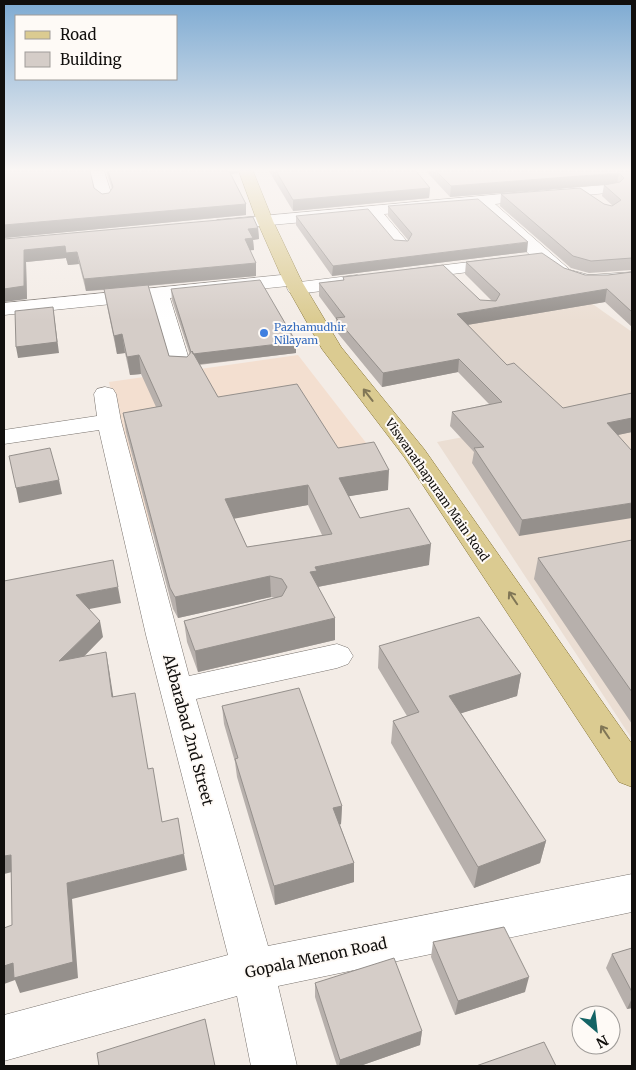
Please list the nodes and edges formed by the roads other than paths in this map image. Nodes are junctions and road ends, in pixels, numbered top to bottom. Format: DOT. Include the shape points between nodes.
graph roads {
  1 [pos="265,221"];
  2 [pos="381,221"];
  3 [pos="504,221"];
  4 [pos="197,227"];
  5 [pos="400,245"];
  6 [pos="544,258"];
  7 [pos="448,270"];
  8 [pos="391,276"];
  9 [pos="632,277"];
  10 [pos="372,279"];
  11 [pos="294,284"];
  12 [pos="467,289"];
  13 [pos="159,293"];
  14 [pos="4,309"];
  15 [pos="181,369"];
  16 [pos="4,437"];
  17 [pos="337,656"];
  18 [pos="178,691"];
  19 [pos="632,772"];
  20 [pos="632,893"];
  21 [pos="253,970"];
  22 [pos="4,1038"];
  23 [pos="274,1066"];
  1 -- 4 [label="street"];
  1 -- 11 [label="main road, Viswanathapuram Main Road"];
  2 -- 5 [label="street"];
  3 -- 6 [label="street"];
  6 -- 7 [label="street"];
  6 -- 9 [label="street" via="575,280"];
  7 -- 8 [label="street"];
  7 -- 12 [label="street"];
  10 -- 11 [label="street"];
  11 -- 13 [label="street"];
  19 -- 11 [label="main road, Viswanathapuram Main Road, one-way" via="415,454 332,349"];
  13 -- 14 [label="street"];
  13 -- 15 [label="street"];
  16 -- 18 [label="street, Akbarabad 2nd Street" via="107,407 176,632"];
  17 -- 18 [label="street"];
  18 -- 21 [label="street, Akbarabad 2nd Street"];
  20 -- 21 [label="street, Gopala Menon Road"];
  21 -- 22 [label="street, Gopala Menon Road"];
  21 -- 23 [label="street, Akbarabad 2nd Street"];
}
